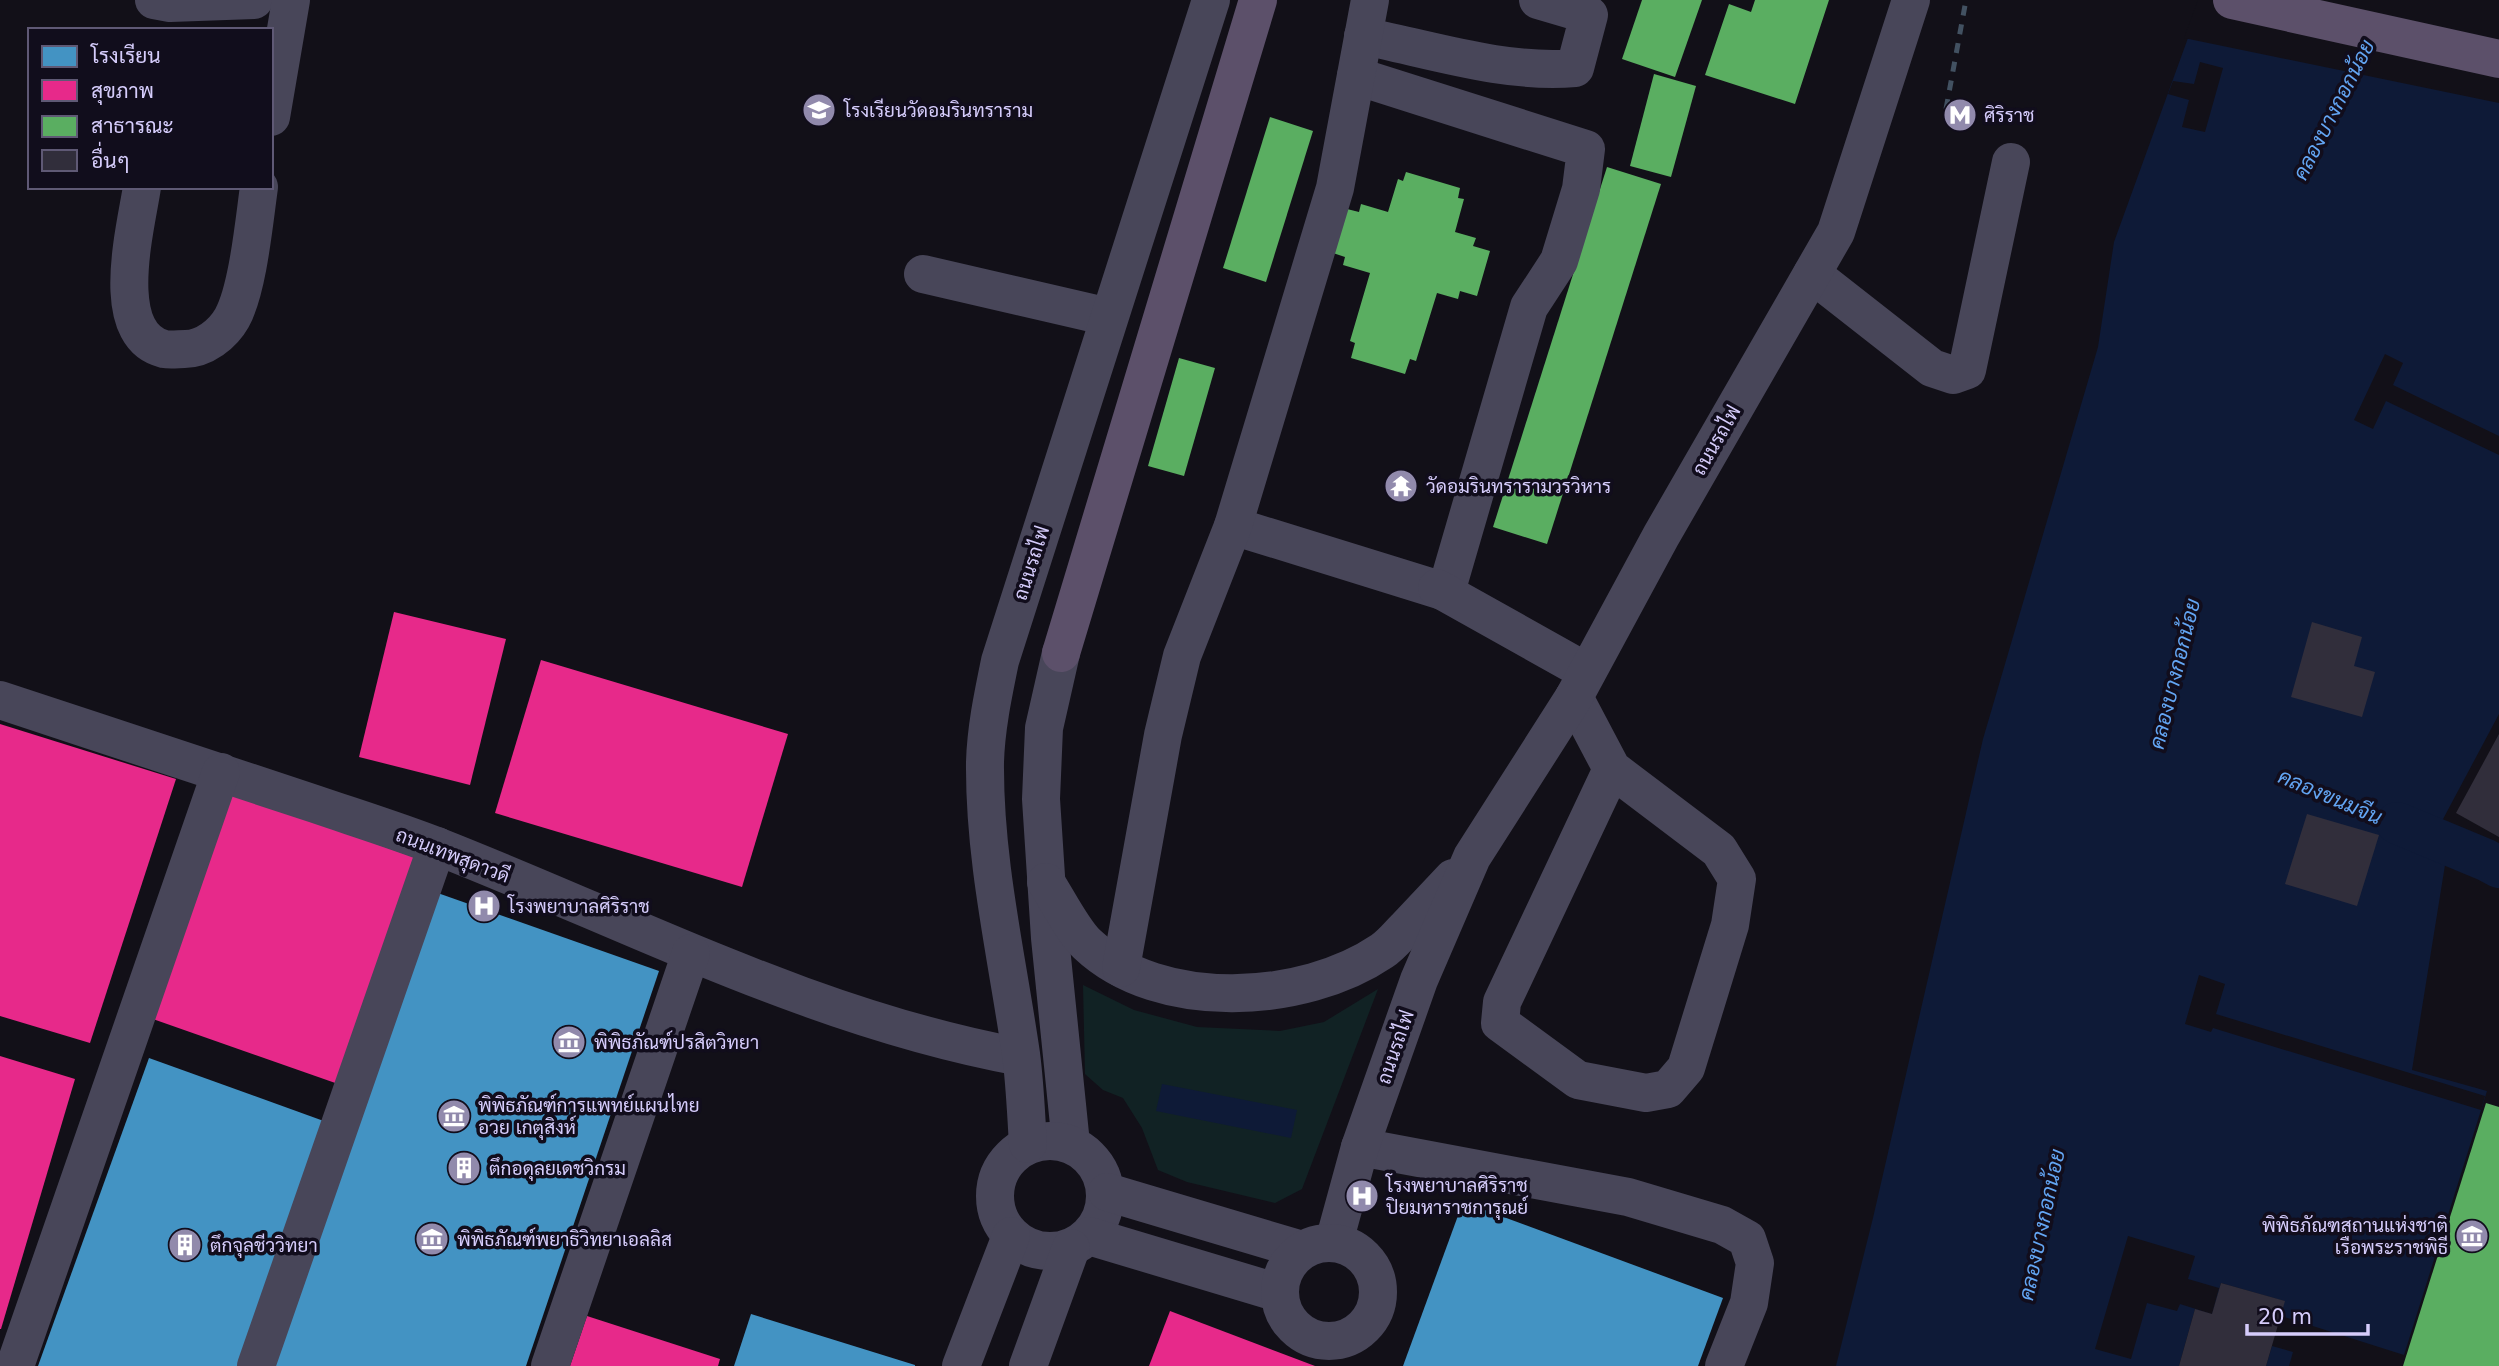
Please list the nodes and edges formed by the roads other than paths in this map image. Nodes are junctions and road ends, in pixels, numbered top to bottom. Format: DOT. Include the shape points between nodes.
graph roads {
  1 [pos="254,0"];
  2 [pos="291,0"];
  3 [pos="1211,0"];
  4 [pos="1258,0"];
  5 [pos="1538,0"];
  6 [pos="1911,0"];
  7 [pos="2232,0"];
  8 [pos="2257,0"];
  9 [pos="163,11"];
  10 [pos="2313,17"];
  11 [pos="1367,18"];
  12 [pos="2499,59"];
  13 [pos="1356,76"];
  14 [pos="273,105"];
  15 [pos="2011,162"];
  16 [pos="142,189"];
  17 [pos="260,189"];
  18 [pos="923,274"];
  19 [pos="1812,274"];
  20 [pos="1109,317"];
  21 [pos="1233,526"];
  22 [pos="1437,588"];
  23 [pos="1061,653"];
  24 [pos="1581,685"];
  25 [pos="0,701"];
  26 [pos="1612,769"];
  27 [pos="221,772"];
  28 [pos="437,846"];
  29 [pos="1472,857"];
  30 [pos="1046,882"];
  31 [pos="691,953"];
  32 [pos="1121,968"];
  33 [pos="1021,1057"];
  34 [pos="1028,1144"];
  35 [pos="1071,1144"];
  36 [pos="1360,1147"];
  37 [pos="1107,1192"];
  38 [pos="1011,1236"];
  39 [pos="1080,1242"];
  40 [pos="1318,1246"];
  41 [pos="1279,1293"];
  42 [pos="1037,1355"];
  43 [pos="15,1366"];
  44 [pos="256,1366"];
  45 [pos="550,1366"];
  46 [pos="961,1366"];
  47 [pos="1724,1366"];
  1 -- 9 [label="street"];
  2 -- 14 [label="street"];
  3 -- 20 [label="street, ถนนรถไฟ"];
  4 -- 23 [label="main road"];
  5 -- 11 [label="street" via="1589,15 1576,68 1546,71 1510,66"];
  6 -- 19 [label="street, ถนนรถไฟ" via="1836,232"];
  7 -- 10 [label="main road"];
  8 -- 10 [label="main road"];
  10 -- 12 [label="main road"];
  11 -- 13 [label="street"];
  13 -- 21 [label="street" via="1335,188"];
  13 -- 22 [label="street" via="1586,149 1581,189 1559,261 1529,307 1447,592"];
  15 -- 19 [label="street" via="1967,370 1953,375 1932,368"];
  16 -- 17 [label="street" via="128,285 132,318 143,336 163,349 193,349 214,340 232,320 241,297"];
  18 -- 20 [label="street"];
  19 -- 24 [label="street, ถนนรถไฟ"];
  20 -- 33 [label="street, ถนนรถไฟ" via="1000,661 989,715 987,813"];
  21 -- 22 [label="street"];
  21 -- 32 [label="street" via="1182,656"];
  22 -- 24 [label="street"];
  23 -- 30 [label="street" via="1041,764"];
  24 -- 26 [label="street"];
  24 -- 29 [label="street, ถนนรถไฟ"];
  25 -- 27 [label="street, ถนนเทพสุดาวดี"];
  26 -- 26 [label="street" via="1719,850 1737,879 1730,925 1686,1068 1668,1089 1646,1093 1578,1080 1500,1023 1502,1002"];
  27 -- 28 [label="street, ถนนเทพสุดาวดี"];
  27 -- 43 [label="street"];
  28 -- 31 [label="street, ถนนเทพสุดาวดี"];
  28 -- 44 [label="street"];
  29 -- 32 [label="street, ถนนรถไฟ" via="1385,950 1346,973 1293,987 1234,995 1162,984"];
  29 -- 36 [label="street, ถนนรถไฟ" via="1419,980"];
  30 -- 32 [label="street, ถนนรถไฟ" via="1086,944"];
  30 -- 35 [label="street"];
  31 -- 33 [label="street, ถนนเทพสุดาวดี" via="879,1023"];
  31 -- 45 [label="street"];
  33 -- 34 [label="street, ถนนรถไฟ"];
  34 -- 35 [label="street" via="1049,1140"];
  34 -- 38 [label="street" via="1010,1157 998,1175 994,1196 999,1218"];
  35 -- 37 [label="street" via="1089,1156"];
  36 -- 40 [label="street, ถนนรถไฟ"];
  36 -- 47 [label="street" via="1628,1197 1722,1225 1747,1239 1755,1263 1749,1303"];
  37 -- 39 [label="street" via="1102,1217"];
  37 -- 40 [label="street"];
  38 -- 39 [label="street" via="1029,1249 1050,1253"];
  38 -- 46 [label="street"];
  39 -- 41 [label="street"];
  39 -- 42 [label="street"];
  40 -- 41 [label="street, ถนนรถไฟ" via="1290,1262"];
  40 -- 41 [label="street" via="1349,1247 1363,1255 1372,1269 1378,1300 1363,1328 1334,1341 1310,1337 1291,1323"];
}
